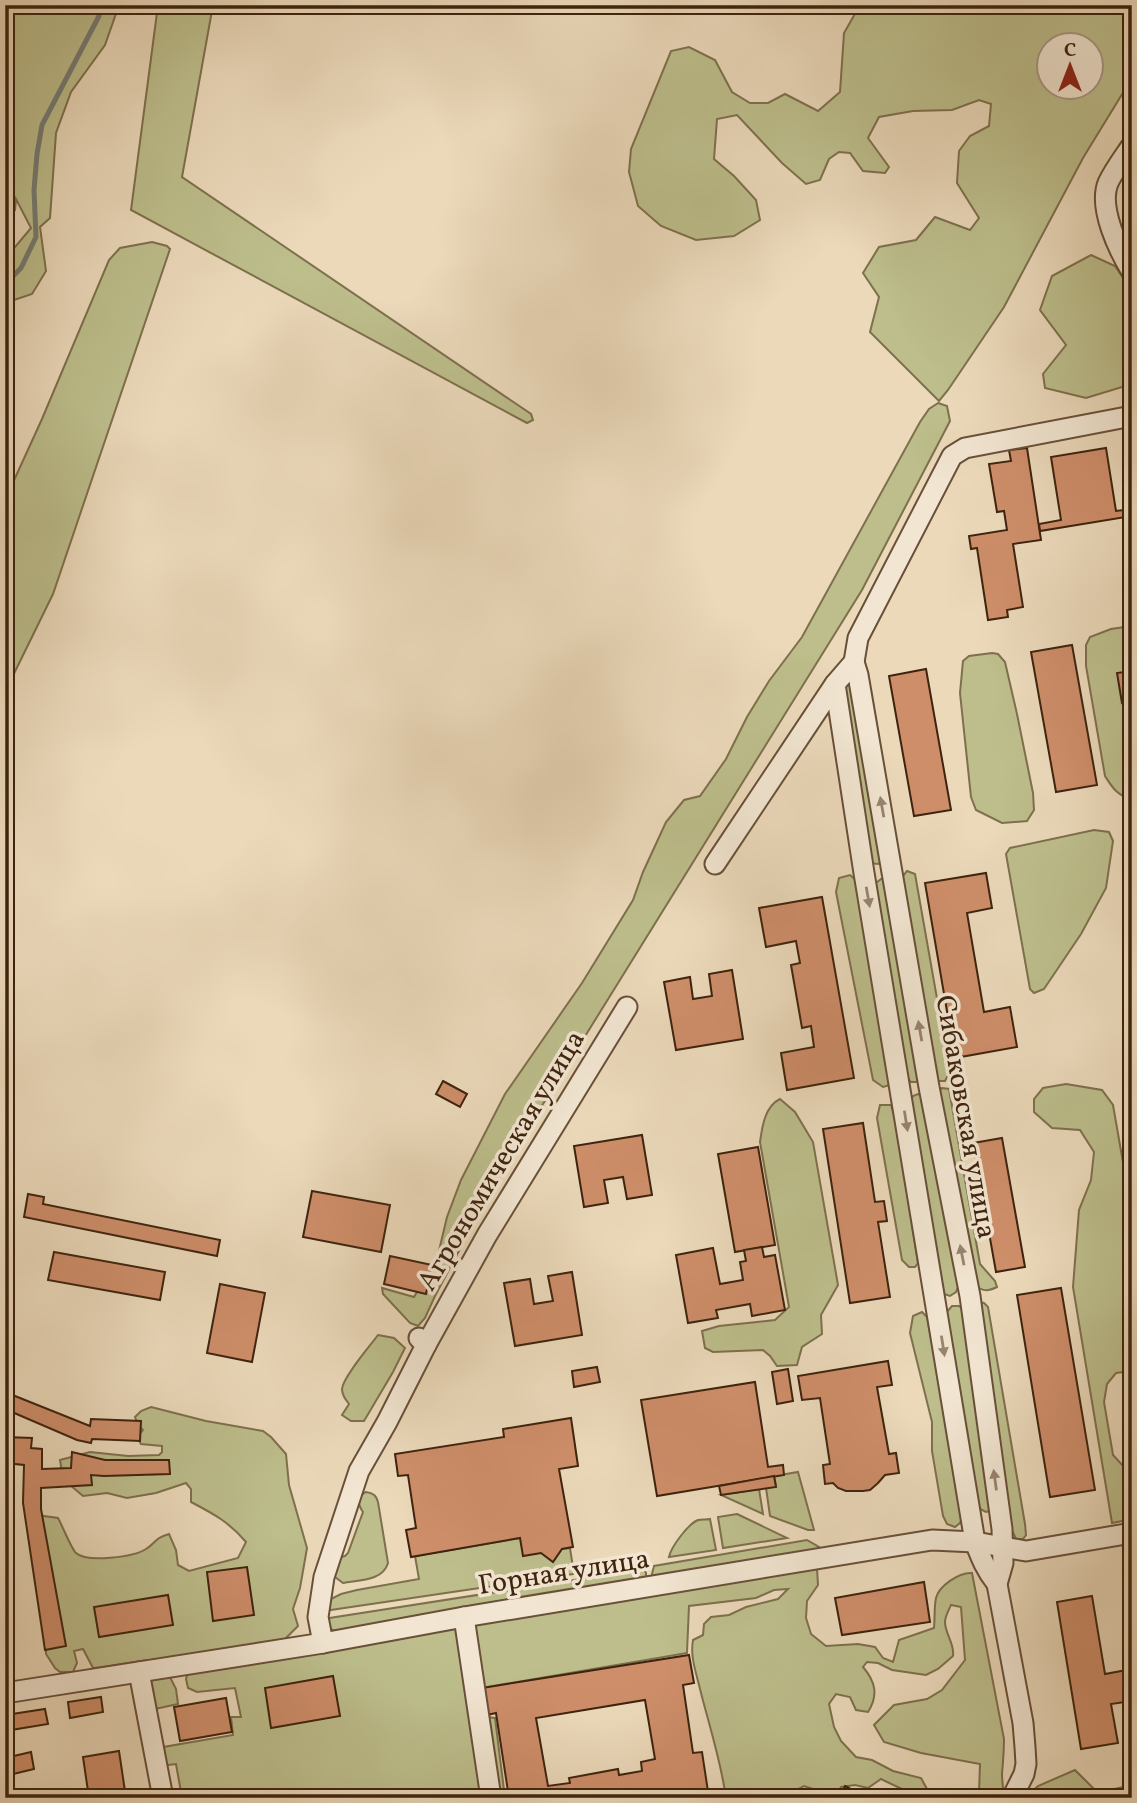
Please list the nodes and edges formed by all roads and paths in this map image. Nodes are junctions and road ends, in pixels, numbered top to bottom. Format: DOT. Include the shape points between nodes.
graph roads {
  1 [pos="1132,145"];
  2 [pos="1132,272"];
  3 [pos="1132,416"];
  4 [pos="854,662"];
  5 [pos="835,684"];
  6 [pos="715,864"];
  7 [pos="627,1007"];
  8 [pos="1132,1532"];
  9 [pos="975,1542"];
  10 [pos="1003,1548"];
  11 [pos="997,1584"];
  12 [pos="464,1617"];
  13 [pos="323,1643"];
  14 [pos="139,1672"];
  15 [pos="5,1693"];
  16 [pos="163,1798"];
  17 [pos="491,1798"];
  18 [pos="1012,1798"];
  1 -- 2 [label="street" via="1108,185 1107,203 1111,229"];
  3 -- 4 [label="street" via="965,448 952,456 858,638"];
  4 -- 5 [label="street"];
  10 -- 4 [label="street, Сибаковская улица, one-way" via="970,1296"];
  5 -- 6 [label="street"];
  5 -- 9 [label="street, Сибаковская улица, one-way"];
  7 -- 13 [label="street, Агрономическая улица" via="421,1340 387,1422 359,1471 324,1577 318,1617"];
  8 -- 10 [label="street, Горная улица" via="1026,1552"];
  9 -- 10 [label="street, Горная улица"];
  9 -- 11 [label="street, Сибаковская улица"];
  9 -- 12 [label="street, Горная улица" via="932,1540"];
  10 -- 11 [label="street, Сибаковская улица"];
  11 -- 18 [label="street, Сибаковская улица" via="1023,1723 1026,1764"];
  12 -- 13 [label="street, Горная улица"];
  12 -- 17 [label="street"];
  13 -- 14 [label="street, Горная улица"];
  14 -- 15 [label="street, Горная улица"];
  14 -- 16 [label="street"];
}
